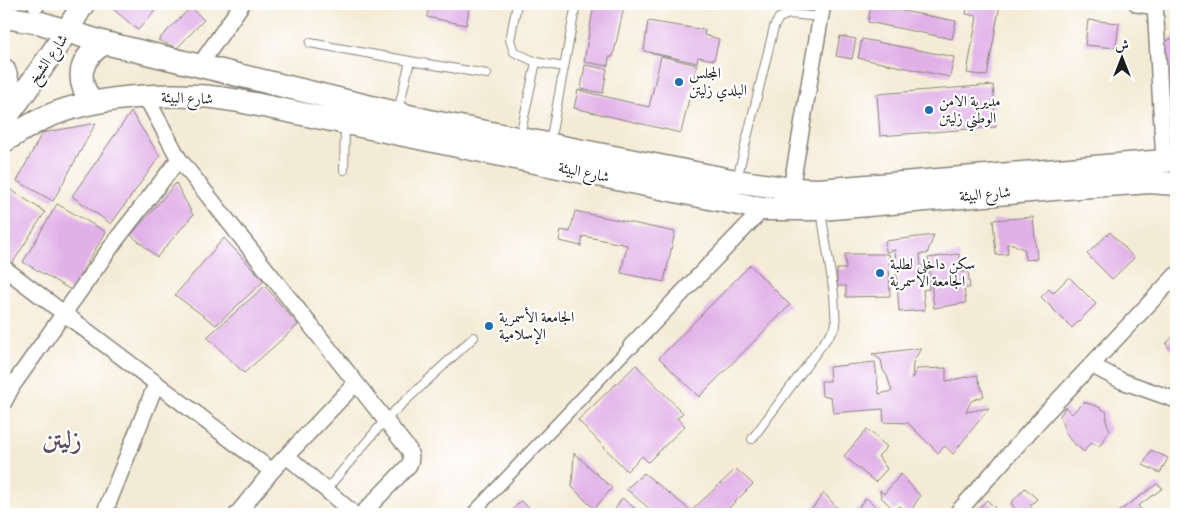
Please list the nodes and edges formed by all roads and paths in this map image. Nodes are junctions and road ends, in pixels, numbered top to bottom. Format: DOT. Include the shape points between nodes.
graph roads {
  1 [pos="36,4"];
  2 [pos="83,4"];
  3 [pos="242,4"];
  4 [pos="517,4"];
  5 [pos="576,4"];
  6 [pos="1137,4"];
  7 [pos="1155,5"];
  8 [pos="822,10"];
  9 [pos="8,18"];
  10 [pos="67,31"];
  11 [pos="105,43"];
  12 [pos="310,43"];
  13 [pos="410,61"];
  14 [pos="536,62"];
  15 [pos="199,66"];
  16 [pos="564,67"];
  17 [pos="4,70"];
  18 [pos="488,74"];
  19 [pos="146,97"];
  20 [pos="92,102"];
  21 [pos="397,113"];
  22 [pos="7,123"];
  23 [pos="345,123"];
  24 [pos="427,130"];
  25 [pos="520,138"];
  26 [pos="4,141"];
  27 [pos="550,144"];
  28 [pos="179,159"];
  29 [pos="1170,160"];
  30 [pos="344,170"];
  31 [pos="736,181"];
  32 [pos="1176,184"];
  33 [pos="791,189"];
  34 [pos="763,209"];
  35 [pos="821,209"];
  36 [pos="4,268"];
  37 [pos="1176,275"];
  38 [pos="64,314"];
  39 [pos="474,337"];
  40 [pos="631,346"];
  41 [pos="1091,365"];
  42 [pos="356,383"];
  43 [pos="156,384"];
  44 [pos="1176,400"];
  45 [pos="4,401"];
  46 [pos="385,420"];
  47 [pos="752,439"];
  48 [pos="287,456"];
  49 [pos="272,471"];
  50 [pos="326,490"];
  51 [pos="104,514"];
  52 [pos="237,514"];
  53 [pos="354,514"];
  54 [pos="362,514"];
  55 [pos="472,514"];
  56 [pos="956,514"];
  1 -- 9 [label="main road"];
  2 -- 10 [label="main road, شارع الشيخ"];
  3 -- 15 [label="street"];
  4 -- 14 [label="lane" via="510,40 514,52"];
  5 -- 16 [label="lane"];
  6 -- 7 [label="street"];
  7 -- 29 [label="street"];
  8 -- 31 [label="lane" via="789,14 776,23"];
  8 -- 33 [label="street"];
  9 -- 10 [label="main road, شارع البيئة"];
  10 -- 11 [label="main road, شارع البيئة"];
  10 -- 22 [label="main road, شارع الشيخ"];
  11 -- 15 [label="main road, شارع البيئة"];
  11 -- 20 [label="main road" via="89,55 81,74 82,85"];
  12 -- 13 [label="lane"];
  13 -- 18 [label="lane"];
  13 -- 21 [label="lane"];
  14 -- 16 [label="lane"];
  14 -- 25 [label="lane"];
  15 -- 21 [label="main road, شارع البيئة"];
  16 -- 27 [label="lane"];
  17 -- 22 [label="main road" via="8,81"];
  19 -- 20 [label="main road, شارع البيئة"];
  19 -- 23 [label="main road, شارع البيئة" via="198,96 238,101"];
  19 -- 28 [label="street"];
  20 -- 26 [label="main road, شارع البيئة" via="41,120"];
  21 -- 24 [label="main road, شارع البيئة"];
  23 -- 24 [label="main road, شارع البيئة"];
  23 -- 30 [label="lane"];
  24 -- 25 [label="main road, شارع البيئة"];
  24 -- 34 [label="main road, شارع البيئة"];
  25 -- 27 [label="main road, شارع البيئة"];
  27 -- 31 [label="main road, شارع البيئة"];
  28 -- 38 [label="street"];
  28 -- 42 [label="street"];
  29 -- 33 [label="main road, شارع البيئة" via="820,190"];
  31 -- 33 [label="main road, شارع البيئة"];
  32 -- 35 [label="main road, شارع البيئة" via="1150,182"];
  34 -- 35 [label="main road, شارع البيئة"];
  34 -- 40 [label="street"];
  35 -- 47 [label="lane" via="836,326"];
  36 -- 38 [label="street"];
  37 -- 41 [label="street"];
  38 -- 43 [label="street"];
  38 -- 45 [label="street"];
  39 -- 46 [label="lane"];
  40 -- 55 [label="street"];
  41 -- 44 [label="street" via="1122,381"];
  41 -- 56 [label="street"];
  42 -- 46 [label="street"];
  42 -- 48 [label="street"];
  43 -- 49 [label="street"];
  43 -- 51 [label="street"];
  46 -- 50 [label="lane"];
  46 -- 54 [label="street" via="409,450 411,461"];
  48 -- 49 [label="street"];
  48 -- 50 [label="street"];
  49 -- 52 [label="street"];
  50 -- 53 [label="street"];
}
